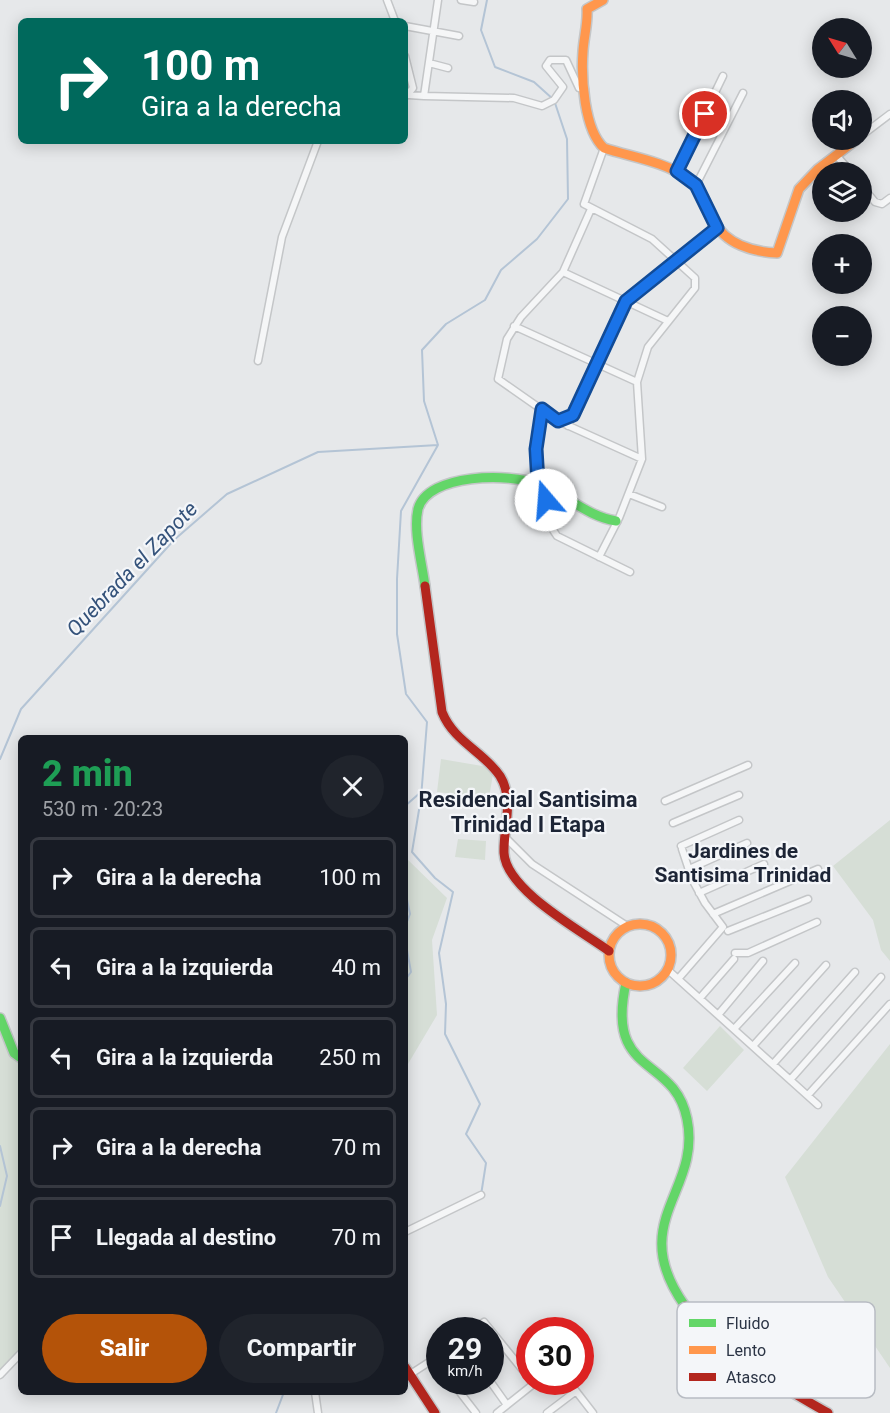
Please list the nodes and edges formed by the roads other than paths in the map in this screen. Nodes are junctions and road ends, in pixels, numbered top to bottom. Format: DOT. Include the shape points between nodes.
graph roads {
  1 [pos="387,0"];
  2 [pos="438,0"];
  3 [pos="461,0"];
  4 [pos="603,0"];
  5 [pos="474,2"];
  6 [pos="394,18"];
  7 [pos="408,27"];
  8 [pos="434,31"];
  9 [pos="459,36"];
  10 [pos="429,63"];
  11 [pos="408,68"];
  12 [pos="448,68"];
  13 [pos="723,76"];
  14 [pos="585,89"];
  15 [pos="743,93"];
  16 [pos="408,95"];
  17 [pos="408,96"];
  18 [pos="424,96"];
  19 [pos="890,114"];
  20 [pos="872,128"];
  21 [pos="317,144"];
  22 [pos="604,148"];
  23 [pos="843,150"];
  24 [pos="836,155"];
  25 [pos="842,162"];
  26 [pos="677,171"];
  27 [pos="696,185"];
  28 [pos="872,198"];
  29 [pos="890,198"];
  30 [pos="591,209"];
  31 [pos="717,228"];
  32 [pos="674,260"];
  33 [pos="563,272"];
  34 [pos="626,301"];
  35 [pos="668,321"];
  36 [pos="514,326"];
  37 [pos="258,361"];
  38 [pos="595,363"];
  39 [pos="637,382"];
  40 [pos="542,409"];
  41 [pos="573,415"];
  42 [pos="558,421"];
  43 [pos="568,426"];
  44 [pos="640,455"];
  45 [pos="541,485"];
  46 [pos="629,494"];
  47 [pos="662,507"];
  48 [pos="616,521"];
  49 [pos="599,557"];
  50 [pos="630,572"];
  51 [pos="748,765"];
  52 [pos="739,795"];
  53 [pos="665,801"];
  54 [pos="739,820"];
  55 [pos="673,823"];
  56 [pos="507,839"];
  57 [pos="747,843"];
  58 [pos="764,864"];
  59 [pos="689,869"];
  60 [pos="818,869"];
  61 [pos="699,893"];
  62 [pos="808,899"];
  63 [pos="713,914"];
  64 [pos="817,922"];
  65 [pos="627,926"];
  66 [pos="728,931"];
  67 [pos="609,951"];
  68 [pos="763,961"];
  69 [pos="795,963"];
  70 [pos="826,965"];
  71 [pos="668,970"];
  72 [pos="855,972"];
  73 [pos="882,977"];
  74 [pos="678,979"];
  75 [pos="626,983"];
  76 [pos="700,998"];
  77 [pos="890,1004"];
  78 [pos="718,1015"];
  79 [pos="0,1018"];
  80 [pos="734,1029"];
  81 [pos="753,1046"];
  82 [pos="18,1056"];
  83 [pos="773,1064"];
  84 [pos="790,1080"];
  85 [pos="808,1095"];
  86 [pos="818,1105"];
  87 [pos="481,1195"];
  88 [pos="408,1231"];
  89 [pos="682,1302"];
  90 [pos="504,1346"];
  91 [pos="18,1356"];
  92 [pos="516,1361"];
  93 [pos="426,1362"];
  94 [pos="408,1371"];
  95 [pos="408,1372"];
  96 [pos="0,1375"];
  97 [pos="315,1395"];
  98 [pos="462,1395"];
  99 [pos="500,1395"];
  100 [pos="518,1395"];
  101 [pos="571,1395"];
  102 [pos="579,1395"];
  103 [pos="805,1398"];
  104 [pos="507,1405"];
  105 [pos="318,1413"];
  106 [pos="435,1413"];
  107 [pos="476,1413"];
  108 [pos="497,1413"];
  109 [pos="547,1413"];
  110 [pos="593,1413"];
  111 [pos="828,1413"];
  1 -- 6 [label="street"];
  2 -- 8 [label="street"];
  3 -- 5 [label="street"];
  4 -- 14 [label="street" via="588,9 583,54"];
  7 -- 8 [label="street"];
  8 -- 9 [label="street"];
  8 -- 10 [label="street"];
  10 -- 12 [label="street"];
  10 -- 18 [label="street"];
  11 -- 16 [label="street" via="413,88"];
  13 -- 26 [label="street"];
  14 -- 18 [label="street" via="579,88 566,60 559,58 550,60 546,66 563,87 554,100 542,106 514,98"];
  14 -- 22 [label="street" via="594,135"];
  15 -- 27 [label="street"];
  17 -- 18 [label="street"];
  19 -- 20 [label="street"];
  21 -- 37 [label="street" via="282,237"];
  22 -- 26 [label="street"];
  22 -- 30 [label="street" via="584,200"];
  23 -- 24 [label="street"];
  24 -- 25 [label="street"];
  24 -- 31 [label="street" via="800,189 777,253 736,243"];
  26 -- 27 [label="street"];
  27 -- 31 [label="street"];
  28 -- 29 [label="street" via="882,204"];
  30 -- 32 [label="street" via="652,239"];
  30 -- 33 [label="street"];
  31 -- 32 [label="street"];
  32 -- 34 [label="street"];
  32 -- 35 [label="street" via="696,283"];
  33 -- 34 [label="street"];
  33 -- 36 [label="street"];
  34 -- 35 [label="street"];
  34 -- 38 [label="street"];
  35 -- 39 [label="street" via="648,347"];
  36 -- 38 [label="street"];
  36 -- 40 [label="street" via="507,339 498,380"];
  38 -- 39 [label="street"];
  38 -- 41 [label="street"];
  39 -- 44 [label="street"];
  40 -- 42 [label="street"];
  40 -- 45 [label="street" via="536,449"];
  41 -- 42 [label="street"];
  41 -- 43 [label="street"];
  42 -- 43 [label="street"];
  43 -- 44 [label="street"];
  44 -- 46 [label="street"];
  45 -- 48 [label="street"];
  45 -- 49 [label="street" via="557,536"];
  45 -- 56 [label="street" via="494,478 441,484 427,492 417,508 442,712 448,727 488,760 501,778 509,807"];
  46 -- 47 [label="street"];
  46 -- 48 [label="street"];
  48 -- 49 [label="street"];
  49 -- 50 [label="street"];
  51 -- 53 [label="street"];
  52 -- 55 [label="street"];
  54 -- 59 [label="street" via="682,848"];
  56 -- 65 [label="street" via="532,864"];
  56 -- 67 [label="street" via="506,866 521,887"];
  57 -- 59 [label="street"];
  58 -- 61 [label="street"];
  59 -- 61 [label="street"];
  60 -- 63 [label="street"];
  61 -- 63 [label="street"];
  62 -- 66 [label="street"];
  63 -- 74 [label="street" via="721,923 721,931"];
  64 -- 76 [label="street" via="734,956"];
  65 -- 67 [label="street" via="618,932"];
  65 -- 71 [label="street" via="648,924 662,932 672,952"];
  67 -- 75 [label="street" via="611,967"];
  68 -- 78 [label="street"];
  69 -- 80 [label="street"];
  70 -- 81 [label="street"];
  71 -- 74 [label="street"];
  71 -- 75 [label="street" via="654,983"];
  72 -- 83 [label="street"];
  73 -- 84 [label="street"];
  74 -- 76 [label="street"];
  75 -- 89 [label="street" via="621,1026 624,1040 675,1090 687,1117 689,1137 662,1231 664,1263 674,1293"];
  76 -- 78 [label="street"];
  77 -- 85 [label="street"];
  78 -- 80 [label="street"];
  79 -- 82 [label="street"];
  80 -- 81 [label="street"];
  81 -- 83 [label="street"];
  83 -- 84 [label="street"];
  84 -- 85 [label="street"];
  85 -- 86 [label="street"];
  87 -- 88 [label="street"];
  90 -- 92 [label="street"];
  91 -- 96 [label="street"];
  93 -- 94 [label="street"];
  95 -- 106 [label="street"];
  97 -- 105 [label="street"];
  98 -- 107 [label="street"];
  99 -- 104 [label="street"];
  100 -- 104 [label="street"];
  101 -- 109 [label="street"];
  102 -- 110 [label="street"];
  103 -- 111 [label="street"];
  104 -- 108 [label="street"];
}
